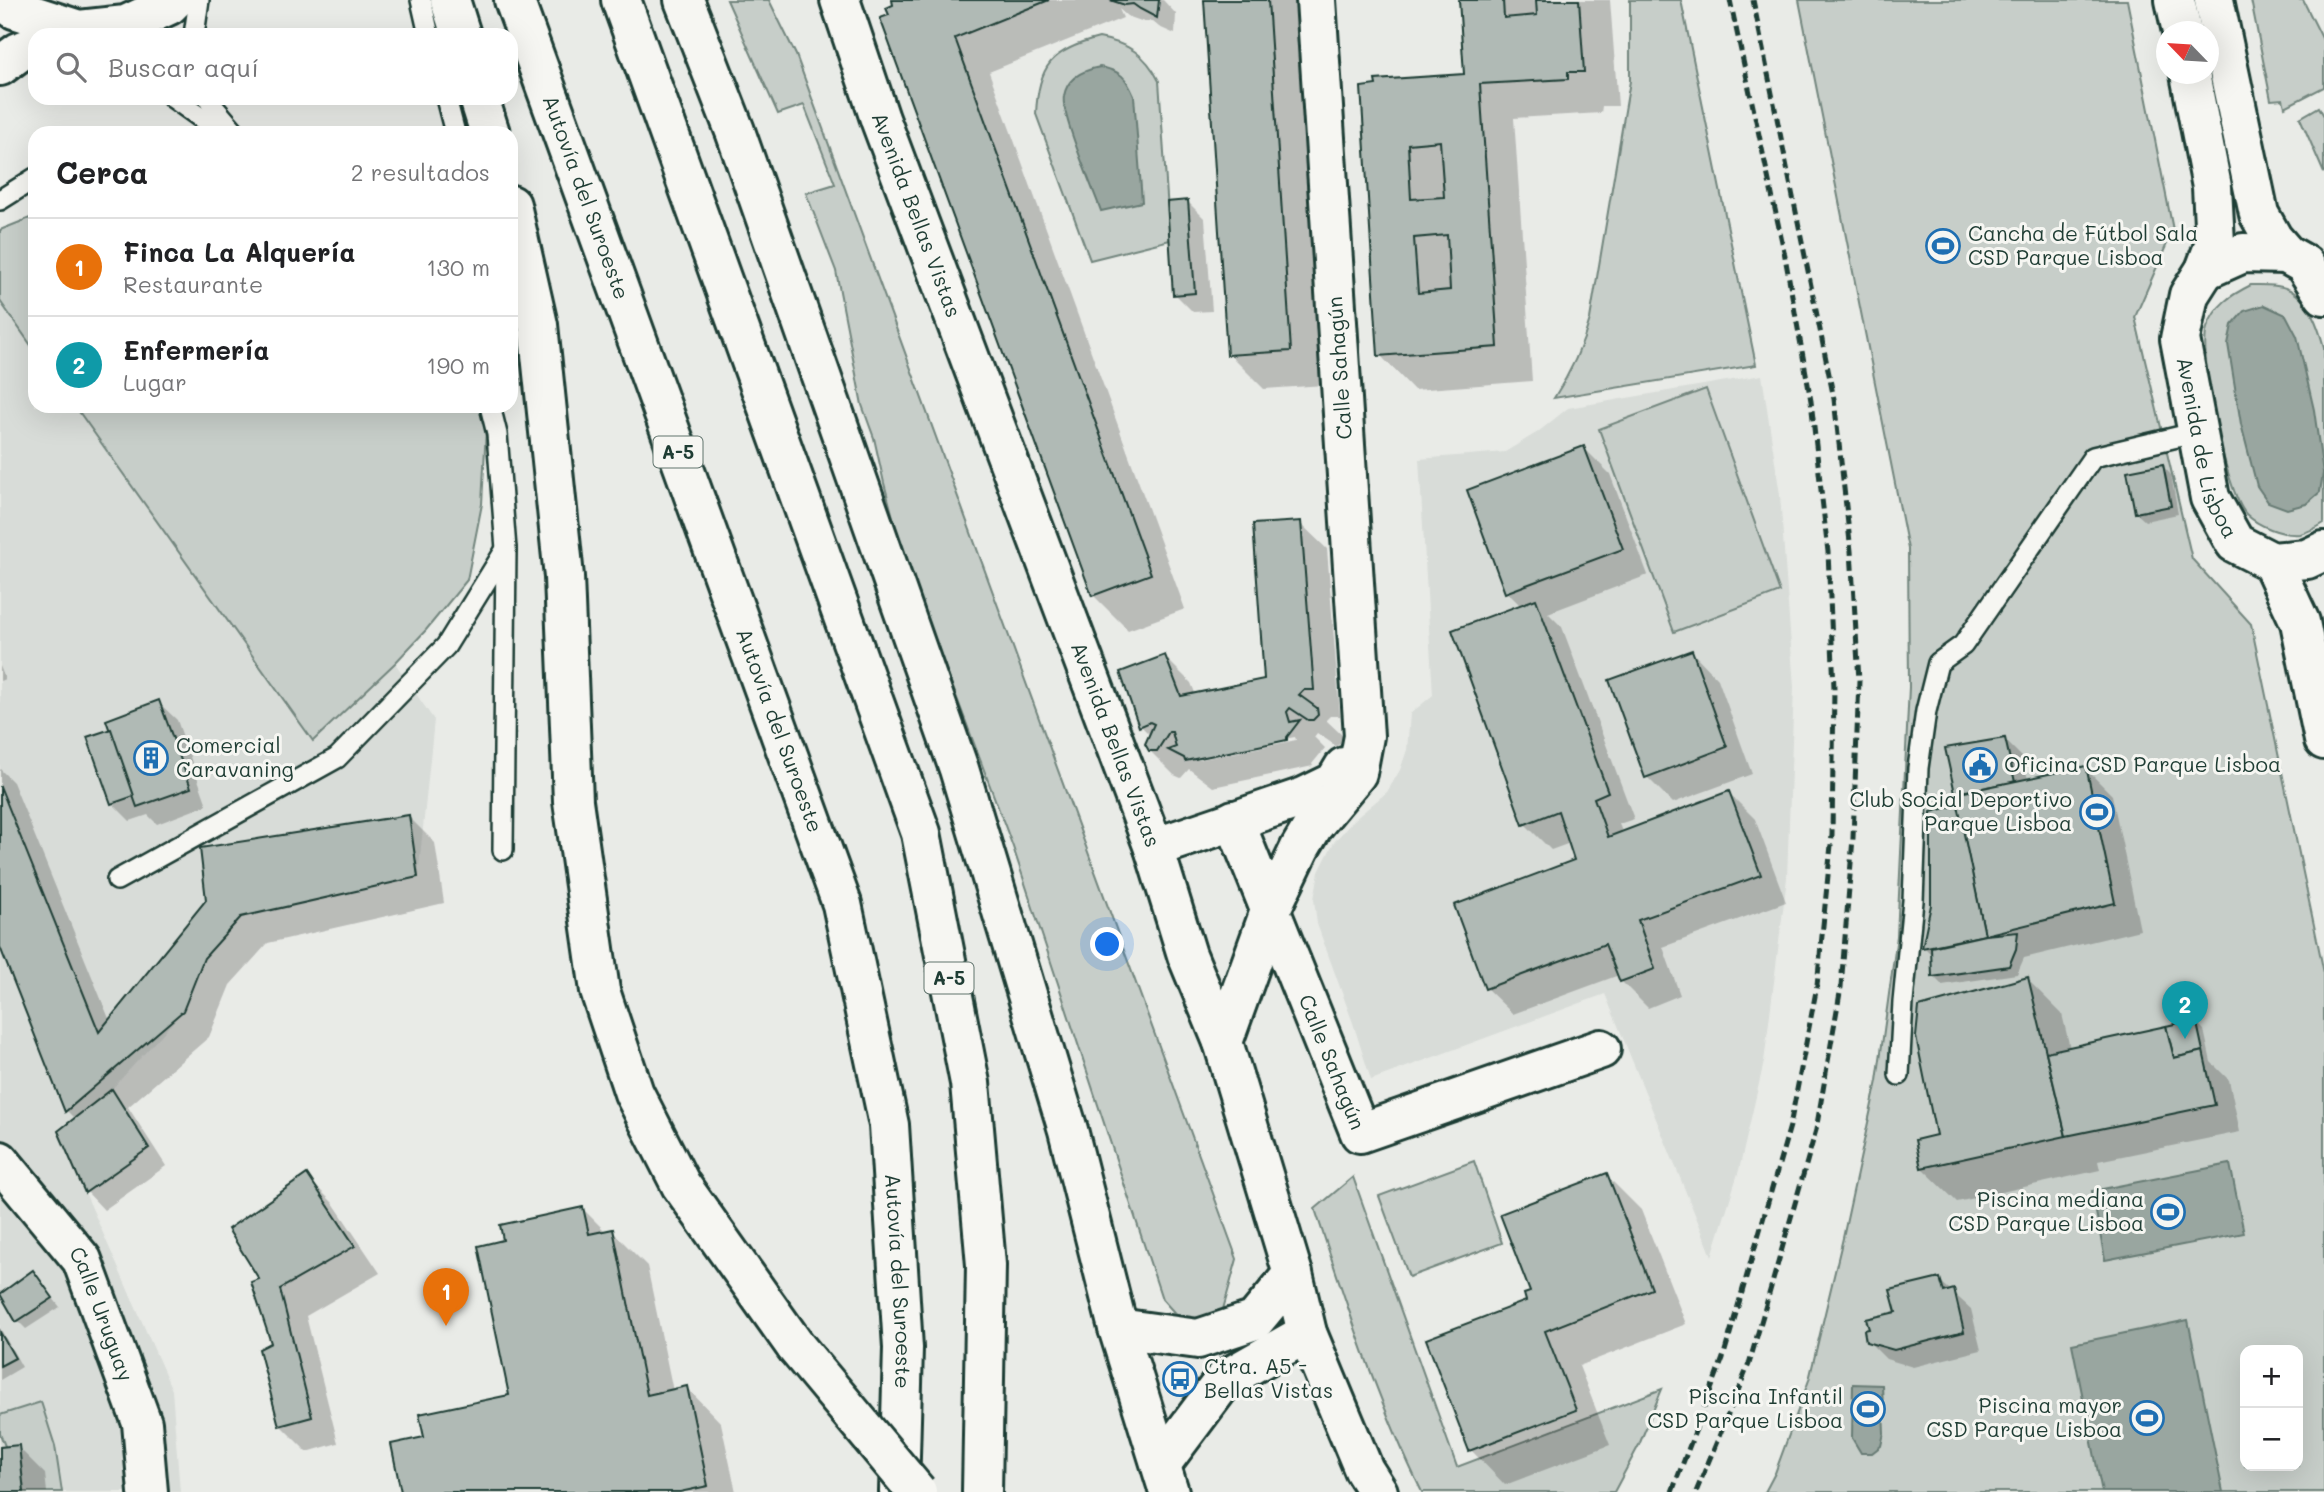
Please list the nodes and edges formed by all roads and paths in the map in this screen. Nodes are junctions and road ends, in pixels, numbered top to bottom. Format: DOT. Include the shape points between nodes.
graph roads {
  1 [pos="4,0"];
  2 [pos="174,0"];
  3 [pos="199,0"];
  4 [pos="421,0"];
  5 [pos="450,0"];
  6 [pos="514,0"];
  7 [pos="621,0"];
  8 [pos="684,0"];
  9 [pos="839,0"];
  10 [pos="1316,0"];
  11 [pos="2175,0"];
  12 [pos="2214,0"];
  13 [pos="2180,21"];
  14 [pos="64,28"];
  15 [pos="108,28"];
  16 [pos="195,28"];
  17 [pos="427,28"];
  18 [pos="459,28"];
  19 [pos="28,49"];
  20 [pos="0,65"];
  21 [pos="2192,84"];
  22 [pos="183,105"];
  23 [pos="212,105"];
  24 [pos="448,105"];
  25 [pos="481,105"];
  26 [pos="212,126"];
  27 [pos="230,126"];
  28 [pos="453,126"];
  29 [pos="488,126"];
  30 [pos="28,182"];
  31 [pos="0,200"];
  32 [pos="518,236"];
  33 [pos="2286,254"];
  34 [pos="2205,270"];
  35 [pos="518,281"];
  36 [pos="2324,295"];
  37 [pos="538,325"];
  38 [pos="491,413"];
  39 [pos="2198,432"];
  40 [pos="506,548"];
  41 [pos="2324,551"];
  42 [pos="2272,562"];
  43 [pos="1364,736"];
  44 [pos="2324,740"];
  45 [pos="1234,820"];
  46 [pos="1154,848"];
  47 [pos="503,850"];
  48 [pos="117,880"];
  49 [pos="1270,911"];
  50 [pos="1223,1042"];
  51 [pos="1601,1049"];
  52 [pos="1899,1075"];
  53 [pos="0,1161"];
  54 [pos="1293,1273"];
  55 [pos="1118,1328"];
  56 [pos="1307,1333"];
  57 [pos="1165,1478"];
  58 [pos="148,1492"];
  59 [pos="900,1492"];
  60 [pos="917,1492"];
  61 [pos="982,1492"];
  62 [pos="1378,1492"];
  1 -- 14 [label="main road" via="14,9"];
  2 -- 15 [label="main road" via="126,25"];
  3 -- 16 [label="lane"];
  4 -- 17 [label="lane"];
  5 -- 18 [label="main road"];
  6 -- 59 [label="main road, Autovía del Suroeste / A-5" via="842,904 889,1125 903,1348"];
  7 -- 61 [label="main road, A-5" via="921,833 970,1083 986,1265"];
  8 -- 55 [label="main road" via="735,131 959,769 1068,1130"];
  9 -- 46 [label="main road, Avenida Bellas Vistas"];
  10 -- 43 [label="main road, Calle Sahagún"];
  11 -- 13 [label="main road"];
  12 -- 33 [label="main road" via="2259,215"];
  19 -- 20 [label="main road"];
  21 -- 34 [label="main road, Avenida de Lisboa" via="2212,187 2215,243"];
  22 -- 26 [label="lane"];
  23 -- 27 [label="lane"];
  24 -- 28 [label="lane"];
  25 -- 29 [label="main road"];
  30 -- 31 [label="lane"];
  32 -- 37 [label="main road"];
  33 -- 34 [label="main road" via="2243,253"];
  33 -- 36 [label="main road" via="2304,264"];
  34 -- 39 [label="main road, Avenida de Lisboa" via="2189,295 2180,339"];
  35 -- 37 [label="lane"];
  37 -- 60 [label="main road, bridge" via="564,577 573,802 600,991 634,1093 681,1185 796,1347"];
  38 -- 40 [label="lane" via="497,434"];
  39 -- 42 [label="main road, Avenida de Lisboa" via="2210,498 2235,543"];
  39 -- 52 [label="lane" via="2093,457 1963,645 1938,663 1919,768"];
  40 -- 47 [label="lane"];
  40 -- 48 [label="lane" via="446,646 337,758"];
  41 -- 42 [label="main road" via="2307,559"];
  42 -- 44 [label="main road" via="2300,622"];
  43 -- 45 [label="main road" via="1335,782"];
  43 -- 49 [label="main road, Calle Sahagún" via="1357,773 1313,827"];
  45 -- 46 [label="main road"];
  45 -- 49 [label="main road"];
  46 -- 50 [label="main road, Avenida Bellas Vistas" via="1187,955"];
  49 -- 50 [label="main road, Calle Sahagún"];
  49 -- 51 [label="main road, Calle Sahagún" via="1360,1133"];
  50 -- 54 [label="main road, Avenida Bellas Vistas"];
  53 -- 58 [label="main road, Calle Uruguay" via="82,1260 142,1423"];
  54 -- 55 [label="main road" via="1255,1320 1198,1339"];
  54 -- 56 [label="main road, Avenida Bellas Vistas"];
  55 -- 57 [label="main road"];
  56 -- 57 [label="main road" via="1224,1380"];
  56 -- 62 [label="main road, Avenida Bellas Vistas"];
}
